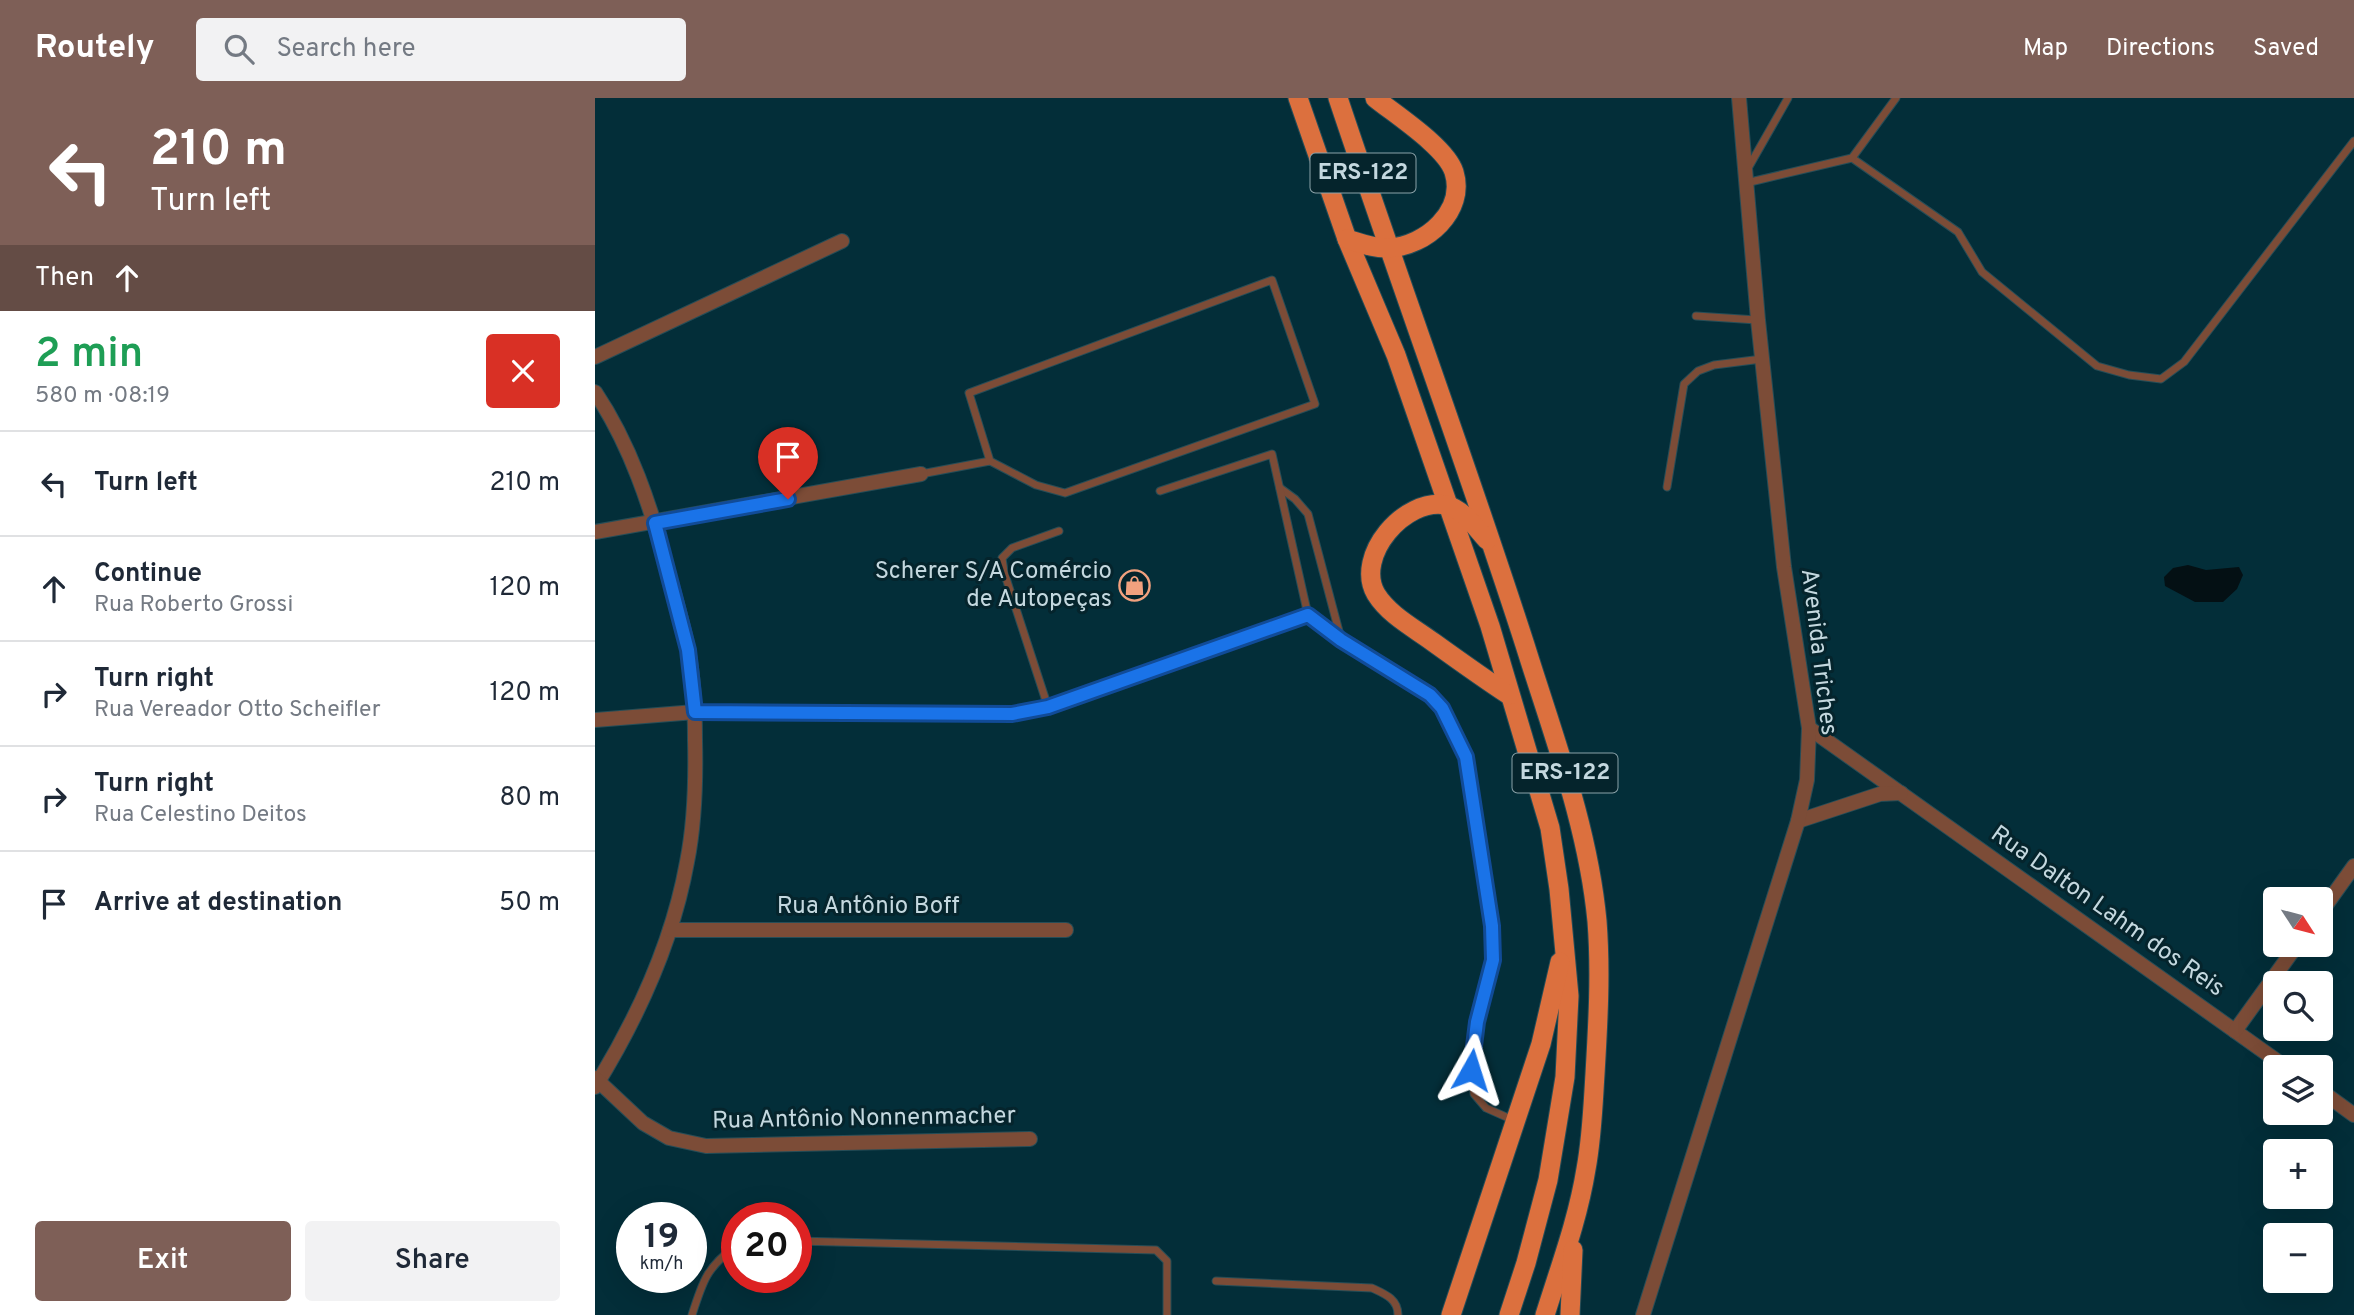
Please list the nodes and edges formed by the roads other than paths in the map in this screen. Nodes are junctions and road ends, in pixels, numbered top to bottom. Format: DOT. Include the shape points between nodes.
graph roads {
  1 [pos="1298,98"];
  2 [pos="1338,98"];
  3 [pos="1375,98"];
  4 [pos="1739,98"];
  5 [pos="1788,98"];
  6 [pos="1896,98"];
  7 [pos="2354,141"];
  8 [pos="1852,158"];
  9 [pos="1746,178"];
  10 [pos="1347,239"];
  11 [pos="842,241"];
  12 [pos="1388,249"];
  13 [pos="1696,316"];
  14 [pos="1758,320"];
  15 [pos="595,357"];
  16 [pos="1762,359"];
  17 [pos="595,392"];
  18 [pos="990,461"];
  19 [pos="921,474"];
  20 [pos="1667,487"];
  21 [pos="1280,488"];
  22 [pos="1160,491"];
  23 [pos="1448,505"];
  24 [pos="655,523"];
  25 [pos="1059,531"];
  26 [pos="595,532"];
  27 [pos="1493,547"];
  28 [pos="1308,615"];
  29 [pos="1341,640"];
  30 [pos="1509,695"];
  31 [pos="1048,707"];
  32 [pos="695,712"];
  33 [pos="1012,714"];
  34 [pos="595,720"];
  35 [pos="1809,727"];
  36 [pos="1901,793"];
  37 [pos="1798,821"];
  38 [pos="2354,866"];
  39 [pos="2333,895"];
  40 [pos="670,930"];
  41 [pos="1066,930"];
  42 [pos="1564,948"];
  43 [pos="2288,957"];
  44 [pos="2235,1031"];
  45 [pos="2269,1055"];
  46 [pos="596,1082"];
  47 [pos="2333,1100"];
  48 [pos="2354,1115"];
  49 [pos="1514,1121"];
  50 [pos="1030,1139"];
  51 [pos="1574,1226"];
  52 [pos="812,1241"];
  53 [pos="721,1257"];
  54 [pos="1216,1281"];
  55 [pos="692,1315"];
  56 [pos="1167,1315"];
  57 [pos="1398,1315"];
  58 [pos="1451,1315"];
  59 [pos="1509,1315"];
  60 [pos="1545,1315"];
  61 [pos="1570,1315"];
  62 [pos="1643,1315"];
  1 -- 10 [label="highway, ERS-122"];
  2 -- 12 [label="highway, ERS-122"];
  3 -- 12 [label="highway" via="1445,156 1454,171 1456,191 1453,207 1428,234"];
  4 -- 9 [label="street, Avenida Triches"];
  5 -- 9 [label="lane"];
  6 -- 8 [label="lane"];
  7 -- 8 [label="lane" via="2184,362 2161,379 2097,366 1982,272 1958,232"];
  8 -- 9 [label="lane"];
  9 -- 14 [label="street, Avenida Triches"];
  10 -- 12 [label="highway"];
  10 -- 23 [label="highway, ERS-122" via="1396,355"];
  11 -- 15 [label="street"];
  12 -- 27 [label="highway, ERS-122"];
  13 -- 14 [label="lane"];
  14 -- 16 [label="street, Avenida Triches"];
  16 -- 20 [label="lane" via="1714,365 1684,384"];
  16 -- 35 [label="street, Avenida Triches" via="1784,568"];
  17 -- 24 [label="street" via="629,455"];
  18 -- 18 [label="lane" via="1036,485 1066,492 1315,404 1272,280 969,393"];
  18 -- 19 [label="lane"];
  19 -- 24 [label="street"];
  21 -- 22 [label="lane" via="1272,454"];
  21 -- 28 [label="lane"];
  21 -- 29 [label="lane" via="1308,514"];
  23 -- 27 [label="highway"];
  23 -- 30 [label="highway, ERS-122"];
  23 -- 30 [label="highway" via="1422,505 1397,521 1377,548 1371,572 1375,592 1392,613"];
  24 -- 26 [label="street"];
  24 -- 32 [label="street" via="688,650"];
  25 -- 31 [label="lane" via="1012,548 1002,558"];
  27 -- 51 [label="highway, ERS-122" via="1563,766 1591,874 1597,924 1597,1050 1586,1169"];
  28 -- 29 [label="lane"];
  28 -- 31 [label="lane"];
  29 -- 49 [label="lane" via="1430,695 1442,708 1466,757 1493,937 1493,960 1477,1022 1471,1070 1474,1094 1486,1108"];
  30 -- 42 [label="highway, ERS-122" via="1549,828"];
  31 -- 33 [label="lane"];
  32 -- 33 [label="street"];
  32 -- 34 [label="street"];
  32 -- 40 [label="street" via="696,787 687,862"];
  35 -- 36 [label="street, Rua Dalton Lahm dos Reis"];
  35 -- 37 [label="street, Avenida Triches" via="1807,779"];
  36 -- 37 [label="street" via="1880,794"];
  36 -- 44 [label="street, Rua Dalton Lahm dos Reis"];
  37 -- 62 [label="street, Avenida Triches"];
  38 -- 39 [label="street"];
  40 -- 41 [label="street, Rua Antônio Boff"];
  40 -- 46 [label="street" via="636,1011"];
  42 -- 49 [label="highway" via="1541,1044"];
  42 -- 59 [label="highway, ERS-122" via="1569,996 1565,1077 1548,1180"];
  43 -- 44 [label="street"];
  44 -- 45 [label="street, Rua Dalton Lahm dos Reis"];
  46 -- 50 [label="street, Rua Antônio Nonnenmacher" via="643,1123 669,1138 706,1146"];
  47 -- 48 [label="street"];
  49 -- 58 [label="highway"];
  51 -- 60 [label="highway, ERS-122"];
  51 -- 61 [label="highway"];
  52 -- 56 [label="lane" via="1156,1250 1167,1261"];
  53 -- 55 [label="lane" via="703,1280"];
  54 -- 57 [label="lane" via="1372,1288 1389,1295"];
}
